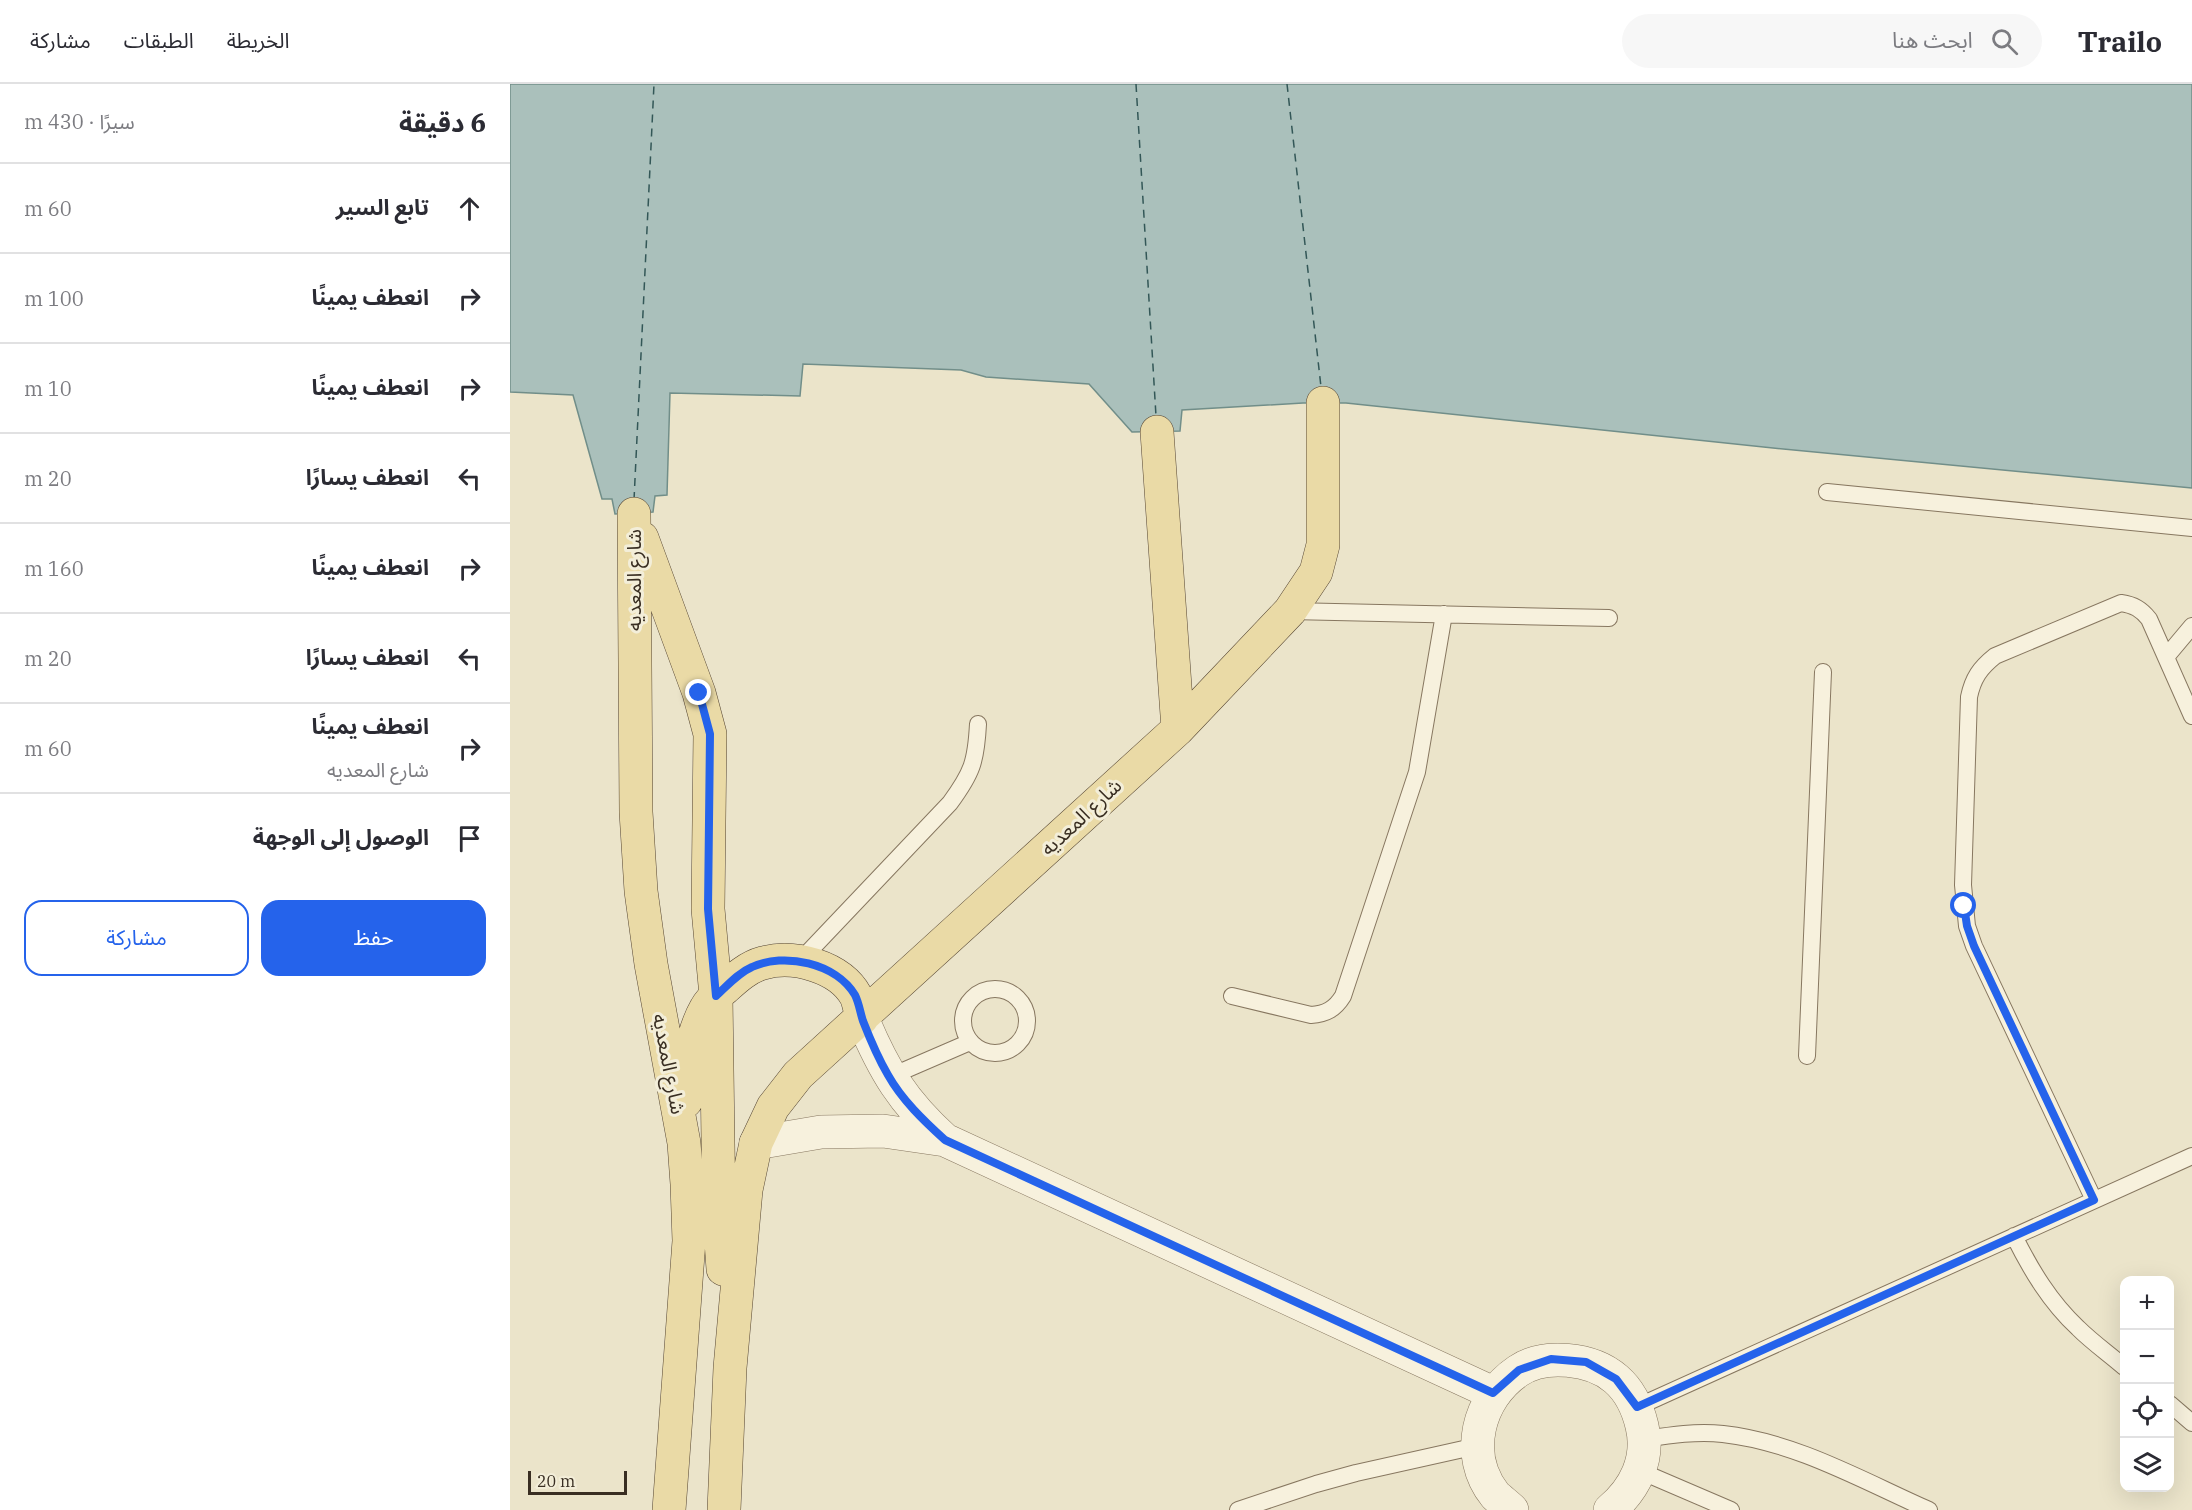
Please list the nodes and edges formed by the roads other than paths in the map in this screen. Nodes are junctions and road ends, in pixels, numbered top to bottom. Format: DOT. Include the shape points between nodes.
graph roads {
  1 [pos="1323,403"];
  2 [pos="1157,432"];
  3 [pos="1827,492"];
  4 [pos="2192,528"];
  5 [pos="1290,610"];
  6 [pos="1444,614"];
  7 [pos="1609,618"];
  8 [pos="2192,626"];
  9 [pos="2166,657"];
  10 [pos="1823,672"];
  11 [pos="2192,716"];
  12 [pos="978,724"];
  13 [pos="1178,729"];
  14 [pos="800,962"];
  15 [pos="716,996"];
  16 [pos="1232,996"];
  17 [pos="862,1018"];
  18 [pos="970,1042"];
  19 [pos="1807,1056"];
  20 [pos="889,1077"];
  21 [pos="945,1140"];
  22 [pos="684,1143"];
  23 [pos="756,1143"];
  24 [pos="2192,1156"];
  25 [pos="2094,1200"];
  26 [pos="2014,1236"];
  27 [pos="2120,1364"];
  28 [pos="730,1368"];
  29 [pos="1493,1393"];
  30 [pos="1637,1407"];
  31 [pos="2174,1408"];
  32 [pos="2192,1423"];
  33 [pos="1645,1439"];
  34 [pos="1477,1446"];
  35 [pos="1640,1471"];
  36 [pos="1496,1505"];
  37 [pos="669,1510"];
  38 [pos="724,1510"];
  39 [pos="1238,1510"];
  40 [pos="1610,1510"];
  41 [pos="1731,1510"];
  42 [pos="1929,1510"];
  1 -- 5 [label="main road, شارع المعديه" via="1323,545 1316,572"];
  2 -- 13 [label="main road"];
  3 -- 4 [label="lane"];
  5 -- 6 [label="lane"];
  5 -- 13 [label="main road, شارع المعديه"];
  6 -- 7 [label="lane"];
  6 -- 16 [label="lane" via="1417,772 1343,996 1338,1005 1321,1015"];
  8 -- 9 [label="lane"];
  9 -- 11 [label="lane"];
  9 -- 25 [label="lane" via="2142,610 2121,603 1995,656 1973,681 1969,697 1963,885 1967,926"];
  10 -- 19 [label="lane"];
  12 -- 14 [label="lane" via="976,753 967,780 950,803"];
  13 -- 17 [label="main road, شارع المعديه"];
  14 -- 15 [label="main road" via="763,962 749,968"];
  14 -- 17 [label="main road" via="837,975 855,995"];
  15 -- 22 [label="main road" via="698,1025 688,1065"];
  15 -- 22 [label="main road, شارع المعديه" via="708,909 710,734 696,684 634,514 636,812 641,891"];
  15 -- 28 [label="main road, شارع المعديه" via="719,1214"];
  17 -- 20 [label="street"];
  17 -- 23 [label="main road, شارع المعديه" via="798,1075 773,1107"];
  18 -- 20 [label="lane"];
  20 -- 21 [label="street" via="923,1120"];
  21 -- 23 [label="street" via="883,1131 821,1132"];
  21 -- 29 [label="street"];
  22 -- 37 [label="main road, شارع المعديه" via="689,1241"];
  23 -- 28 [label="main road, شارع المعديه" via="746,1190"];
  24 -- 25 [label="lane"];
  25 -- 26 [label="lane"];
  26 -- 27 [label="lane" via="2053,1301"];
  26 -- 30 [label="lane"];
  28 -- 38 [label="main road, شارع المعديه"];
  29 -- 30 [label="street" via="1519,1370 1551,1359 1586,1362 1616,1379"];
  29 -- 34 [label="street" via="1480,1418"];
  30 -- 33 [label="street"];
  31 -- 32 [label="lane"];
  33 -- 35 [label="street"];
  33 -- 42 [label="lane" via="1683,1433 1758,1439 1795,1450"];
  34 -- 36 [label="street" via="1482,1472"];
  34 -- 39 [label="lane" via="1346,1476"];
  35 -- 40 [label="street" via="1626,1497"];
  35 -- 41 [label="lane"];
}
